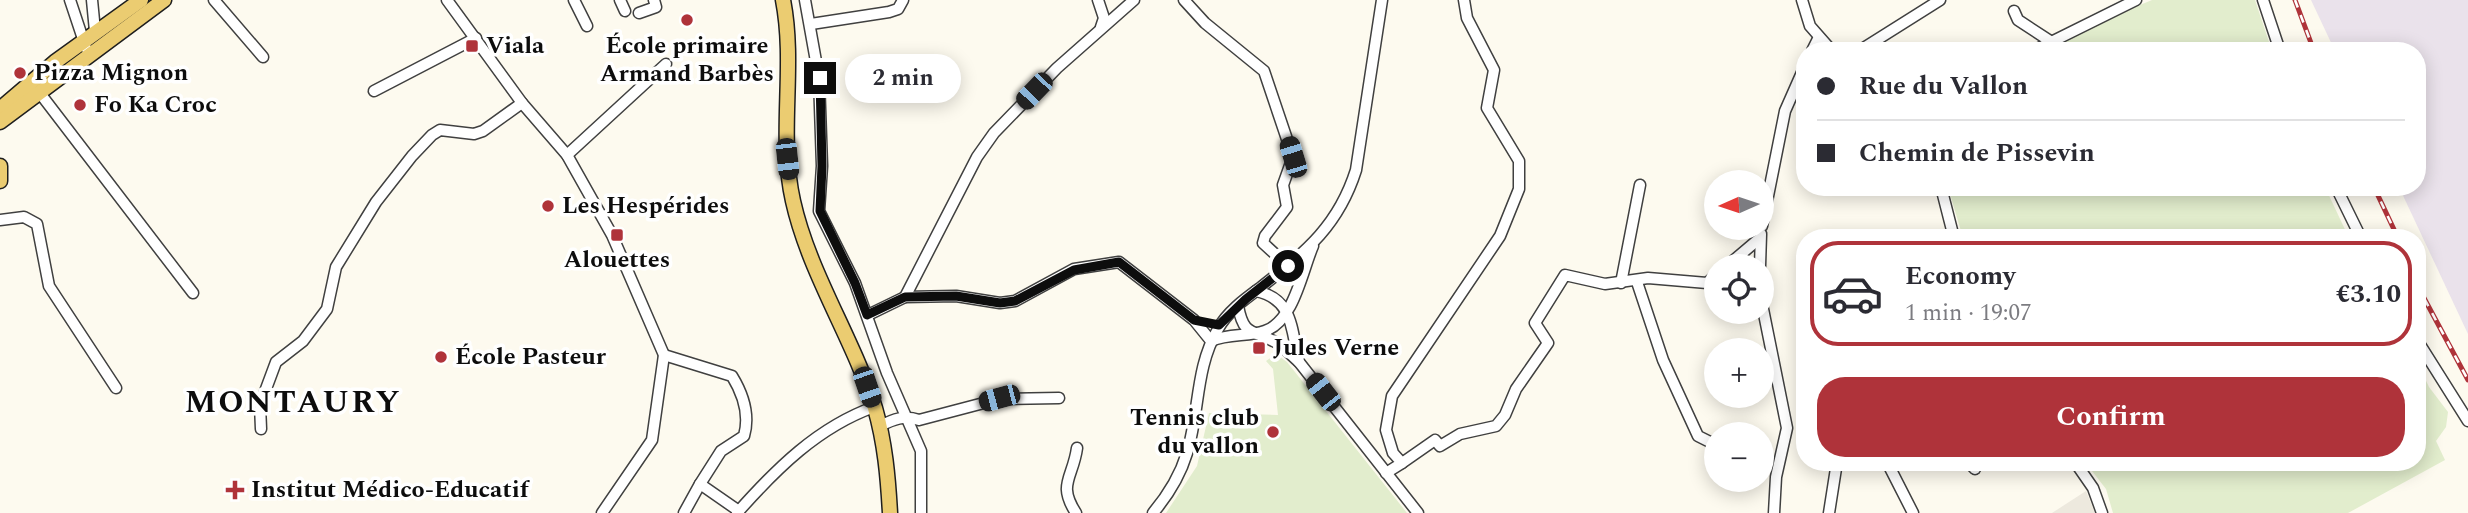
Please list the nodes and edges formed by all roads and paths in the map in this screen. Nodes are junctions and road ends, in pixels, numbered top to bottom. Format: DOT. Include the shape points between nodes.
graph roads {
  1 [pos="71,0"];
  2 [pos="92,0"];
  3 [pos="141,0"];
  4 [pos="163,0"];
  5 [pos="214,0"];
  6 [pos="447,0"];
  7 [pos="574,0"];
  8 [pos="654,0"];
  9 [pos="783,0"];
  10 [pos="805,0"];
  11 [pos="902,0"];
  12 [pos="1098,0"];
  13 [pos="1134,0"];
  14 [pos="1184,0"];
  15 [pos="1382,0"];
  16 [pos="1464,0"];
  17 [pos="1802,0"];
  18 [pos="2136,0"];
  19 [pos="2263,0"];
  20 [pos="1932,2"];
  21 [pos="2014,11"];
  22 [pos="639,13"];
  23 [pos="811,24"];
  24 [pos="587,26"];
  25 [pos="1101,27"];
  26 [pos="95,31"];
  27 [pos="1819,37"];
  28 [pos="477,38"];
  29 [pos="2050,41"];
  30 [pos="1816,42"];
  31 [pos="1824,42"];
  32 [pos="1872,42"];
  33 [pos="2277,42"];
  34 [pos="86,47"];
  35 [pos="263,57"];
  36 [pos="666,64"];
  37 [pos="1796,86"];
  38 [pos="374,90"];
  39 [pos="39,92"];
  40 [pos="522,103"];
  41 [pos="0,109"];
  42 [pos="0,122"];
  43 [pos="567,155"];
  44 [pos="0,166"];
  45 [pos="1773,170"];
  46 [pos="0,181"];
  47 [pos="1640,185"];
  48 [pos="1943,196"];
  49 [pos="2340,196"];
  50 [pos="0,219"];
  51 [pos="1952,229"];
  52 [pos="2357,229"];
  53 [pos="1752,240"];
  54 [pos="1314,244"];
  55 [pos="1739,254"];
  56 [pos="1288,266"];
  57 [pos="1637,282"];
  58 [pos="1621,283"];
  59 [pos="1704,283"];
  60 [pos="1256,291"];
  61 [pos="193,293"];
  62 [pos="905,297"];
  63 [pos="1238,306"];
  64 [pos="1287,312"];
  65 [pos="867,315"];
  66 [pos="1194,320"];
  67 [pos="1766,324"];
  68 [pos="1219,325"];
  69 [pos="1250,333"];
  70 [pos="1211,341"];
  71 [pos="2426,354"];
  72 [pos="664,355"];
  73 [pos="1299,362"];
  74 [pos="116,388"];
  75 [pos="1059,398"];
  76 [pos="874,407"];
  77 [pos="907,416"];
  78 [pos="2468,421"];
  79 [pos="880,426"];
  80 [pos="261,429"];
  81 [pos="1704,439"];
  82 [pos="1077,448"];
  83 [pos="1402,464"];
  84 [pos="1836,471"];
  85 [pos="1892,471"];
  86 [pos="2081,471"];
  87 [pos="1386,473"];
  88 [pos="700,484"];
  89 [pos="889,498"];
  90 [pos="738,512"];
  91 [pos="602,513"];
  92 [pos="684,513"];
  93 [pos="882,513"];
  94 [pos="890,513"];
  95 [pos="921,513"];
  96 [pos="1076,513"];
  97 [pos="1153,513"];
  98 [pos="1418,513"];
  99 [pos="1774,513"];
  100 [pos="1829,513"];
  101 [pos="1913,513"];
  102 [pos="2102,513"];
  1 -- 34 [label="street"];
  2 -- 26 [label="street"];
  3 -- 26 [label="main road"];
  4 -- 34 [label="main road"];
  5 -- 35 [label="street"];
  6 -- 28 [label="street"];
  7 -- 24 [label="street"];
  8 -- 22 [label="street" via="656,7"];
  9 -- 76 [label="main road" via="790,61 787,159 793,202"];
  10 -- 23 [label="street"];
  11 -- 23 [label="street" via="898,9 889,12"];
  12 -- 25 [label="street" via="1104,18"];
  13 -- 25 [label="street"];
  14 -- 56 [label="street" via="1264,71 1293,157 1283,185 1287,207 1264,243"];
  15 -- 54 [label="street" via="1356,170 1335,219"];
  16 -- 83 [label="street" via="1467,18 1494,70 1487,108 1519,162 1520,189 1500,236 1392,396 1386,430"];
  17 -- 27 [label="street" via="1810,26"];
  18 -- 29 [label="street"];
  19 -- 33 [label="street"];
  20 -- 32 [label="street"];
  21 -- 29 [label="street" via="2018,20"];
  23 -- 65 [label="street" via="820,78 820,211"];
  25 -- 62 [label="street" via="985,145"];
  26 -- 34 [label="main road"];
  27 -- 30 [label="street"];
  27 -- 31 [label="street"];
  28 -- 38 [label="street"];
  28 -- 40 [label="street"];
  34 -- 39 [label="main road"];
  34 -- 41 [label="main road"];
  36 -- 43 [label="street"];
  37 -- 45 [label="street" via="1785,111"];
  39 -- 42 [label="main road"];
  39 -- 61 [label="street"];
  40 -- 43 [label="street"];
  40 -- 80 [label="street" via="483,131 474,134 452,129 432,135 405,165 336,267 327,309 303,341 276,362 260,405"];
  43 -- 72 [label="street" via="611,235"];
  44 -- 46 [label="main road"];
  47 -- 58 [label="street"];
  48 -- 51 [label="street"];
  49 -- 52 [label="street"];
  50 -- 74 [label="street" via="24,217 37,224 50,286"];
  53 -- 55 [label="street"];
  54 -- 56 [label="street"];
  54 -- 64 [label="street"];
  56 -- 60 [label="street"];
  57 -- 58 [label="street"];
  57 -- 59 [label="street" via="1648,278"];
  57 -- 81 [label="street" via="1663,360 1698,436"];
  58 -- 83 [label="street" via="1565,275 1535,323 1548,343 1496,426 1460,433 1440,446 1435,440"];
  60 -- 63 [label="street"];
  60 -- 64 [label="street" via="1275,296"];
  62 -- 65 [label="street"];
  62 -- 66 [label="street" via="1015,301 1074,270 1119,262"];
  63 -- 68 [label="street"];
  63 -- 69 [label="street"];
  64 -- 69 [label="street" via="1274,327"];
  64 -- 73 [label="street"];
  65 -- 77 [label="street"];
  66 -- 68 [label="street"];
  66 -- 70 [label="street"];
  67 -- 99 [label="street" via="1787,428"];
  68 -- 70 [label="street"];
  69 -- 70 [label="street"];
  69 -- 73 [label="street" via="1276,343"];
  70 -- 97 [label="street" via="1198,381 1188,452 1170,492"];
  71 -- 78 [label="street"];
  72 -- 88 [label="street" via="732,376 740,389 746,413 744,436 721,451"];
  72 -- 91 [label="street" via="652,440"];
  73 -- 87 [label="street"];
  75 -- 77 [label="street" via="999,398 919,420"];
  76 -- 79 [label="main road"];
  76 -- 90 [label="street" via="825,430"];
  77 -- 79 [label="street"];
  77 -- 95 [label="street" via="921,451"];
  79 -- 89 [label="main road"];
  82 -- 96 [label="street" via="1065,484"];
  83 -- 87 [label="street"];
  84 -- 100 [label="street"];
  85 -- 101 [label="street"];
  86 -- 102 [label="street"];
  87 -- 98 [label="street"];
  88 -- 90 [label="street"];
  88 -- 92 [label="street"];
  89 -- 93 [label="street"];
  89 -- 94 [label="main road"];
}
